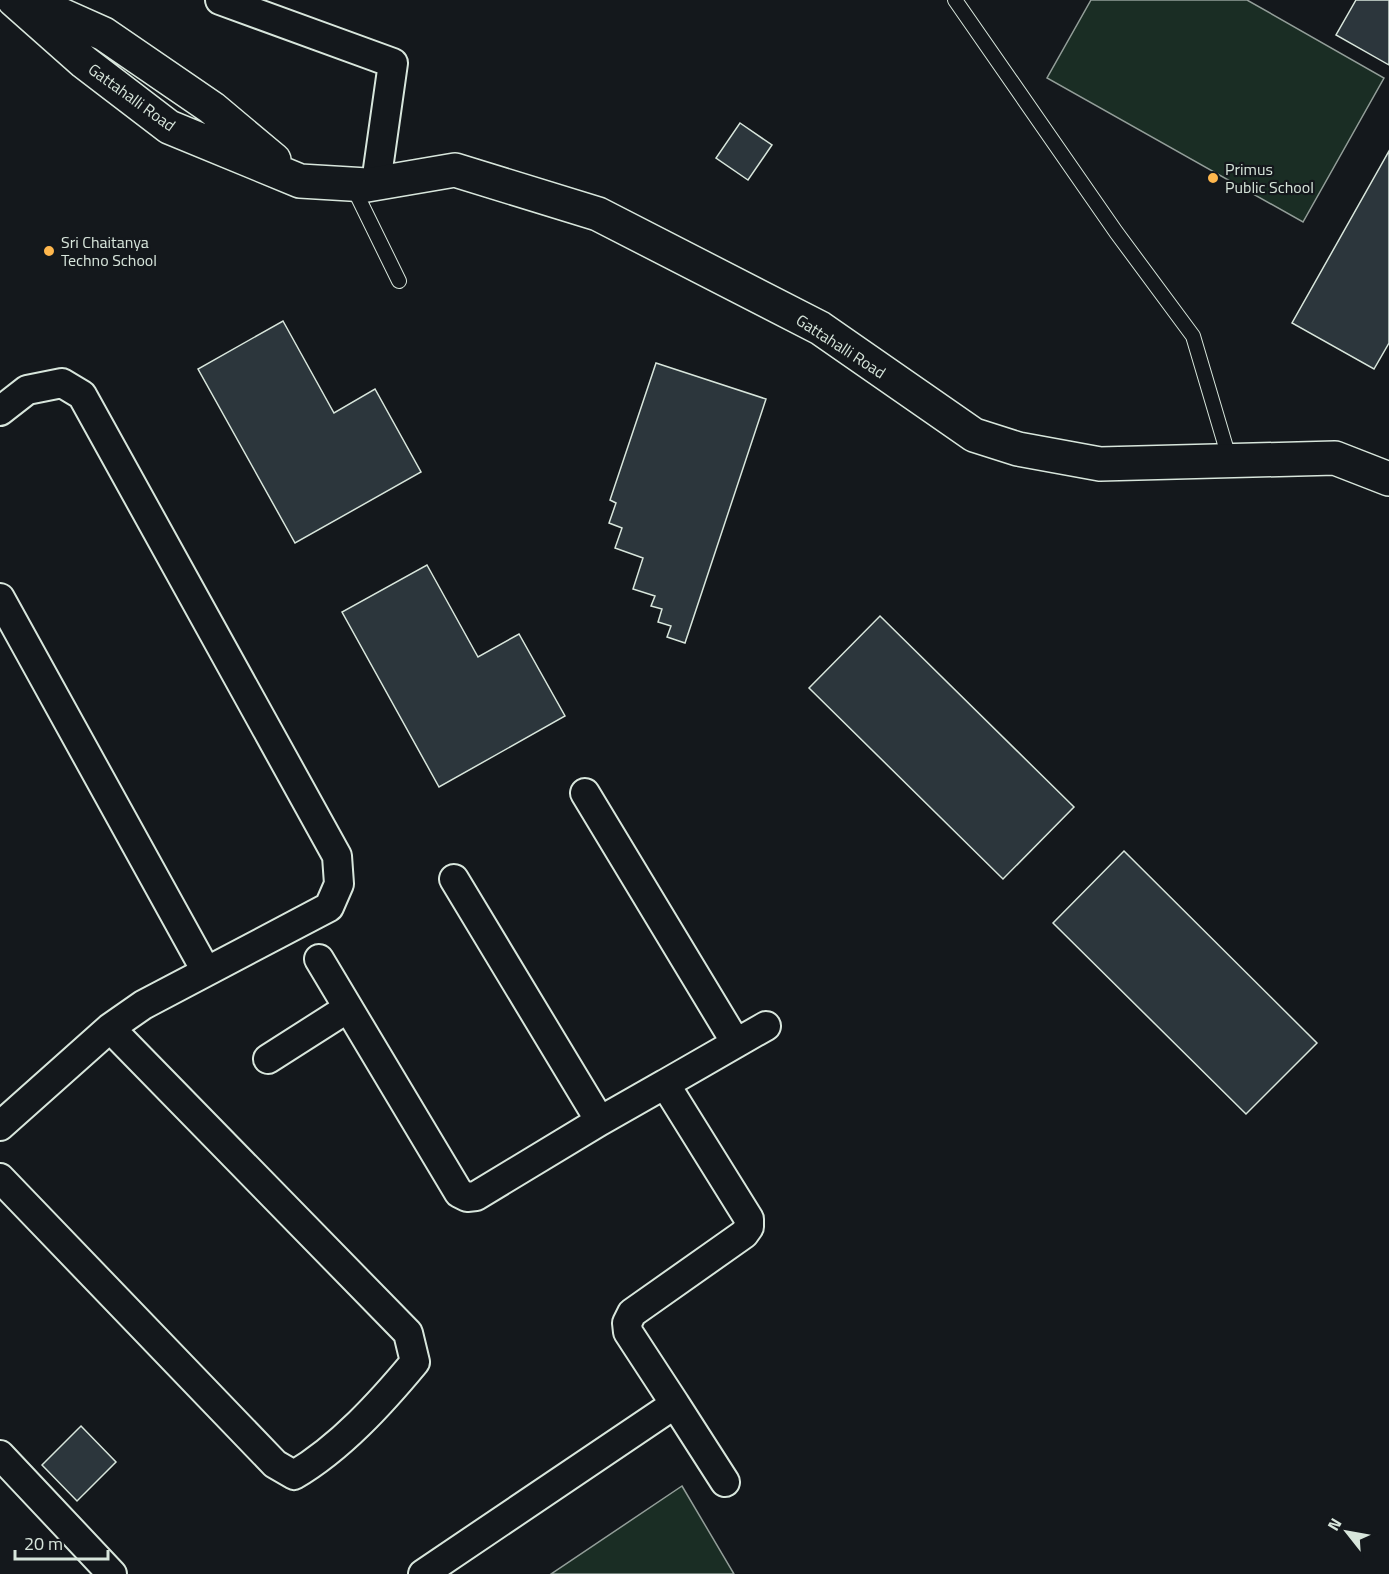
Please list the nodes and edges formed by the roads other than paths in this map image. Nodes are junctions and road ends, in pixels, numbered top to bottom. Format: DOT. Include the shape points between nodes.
graph roads {
  1 [pos="14,0"];
  2 [pos="28,0"];
  3 [pos="220,0"];
  4 [pos="955,0"];
  5 [pos="300,181"];
  6 [pos="364,184"];
  7 [pos="399,281"];
  8 [pos="0,411"];
  9 [pos="1230,461"];
  10 [pos="1389,479"];
  11 [pos="0,598"];
  12 [pos="585,793"];
  13 [pos="453,879"];
  14 [pos="319,959"];
  15 [pos="206,971"];
  16 [pos="348,1008"];
  17 [pos="766,1026"];
  18 [pos="110,1028"];
  19 [pos="736,1043"];
  20 [pos="268,1059"];
  21 [pos="665,1084"];
  22 [pos="600,1121"];
  23 [pos="0,1126"];
  24 [pos="0,1178"];
  25 [pos="675,1404"];
  26 [pos="0,1455"];
  27 [pos="725,1482"];
  28 [pos="112,1574"];
  29 [pos="423,1574"];
  1 -- 5 [label="main road, Gattahalli Road" via="84,62 169,127"];
  2 -- 5 [label="main road, Gattahalli Road" via="104,34 212,108"];
  3 -- 6 [label="street" via="393,63"];
  4 -- 9 [label="lane" via="1192,336"];
  5 -- 6 [label="main road, Gattahalli Road"];
  6 -- 7 [label="lane"];
  6 -- 9 [label="main road, Gattahalli Road" via="455,170 598,214 820,328 974,435 1018,449 1100,464"];
  8 -- 15 [label="street" via="27,390 62,383 82,395 337,856 339,884 329,907"];
  9 -- 10 [label="main road, Gattahalli Road" via="1335,458"];
  11 -- 15 [label="street"];
  12 -- 19 [label="street"];
  13 -- 22 [label="street"];
  14 -- 16 [label="street"];
  15 -- 18 [label="street"];
  16 -- 20 [label="street"];
  16 -- 22 [label="street" via="459,1193 467,1197 476,1196"];
  17 -- 19 [label="street"];
  18 -- 23 [label="street"];
  18 -- 24 [label="street" via="408,1333 415,1362 325,1455 294,1475 274,1464"];
  19 -- 21 [label="street"];
  21 -- 22 [label="street"];
  21 -- 25 [label="street" via="749,1220 744,1234 632,1314 627,1323 628,1332"];
  25 -- 27 [label="street"];
  25 -- 29 [label="street"];
  26 -- 28 [label="street"];
}
